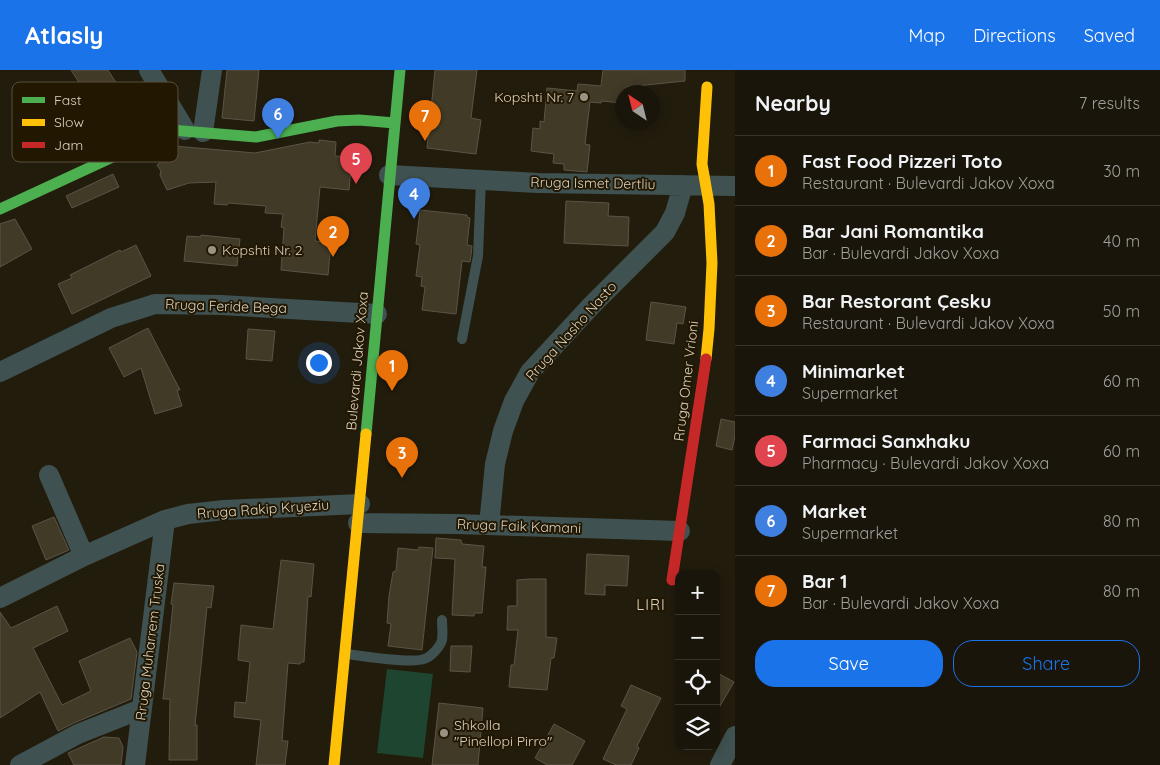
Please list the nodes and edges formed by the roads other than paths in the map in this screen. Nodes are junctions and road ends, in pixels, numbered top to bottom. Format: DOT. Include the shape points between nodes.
graph roads {
  1 [pos="149,70"];
  2 [pos="212,70"];
  3 [pos="400,70"];
  4 [pos="158,82"];
  5 [pos="707,86"];
  6 [pos="178,108"];
  7 [pos="394,124"];
  8 [pos="178,130"];
  9 [pos="195,131"];
  10 [pos="100,162"];
  11 [pos="389,175"];
  12 [pos="481,180"];
  13 [pos="683,185"];
  14 [pos="704,185"];
  15 [pos="735,186"];
  16 [pos="0,209"];
  17 [pos="377,314"];
  18 [pos="462,339"];
  19 [pos="0,372"];
  20 [pos="49,475"];
  21 [pos="359,514"];
  22 [pos="164,520"];
  23 [pos="489,525"];
  24 [pos="680,531"];
  25 [pos="84,556"];
  26 [pos="672,580"];
  27 [pos="0,598"];
  28 [pos="442,620"];
  29 [pos="346,654"];
  30 [pos="141,709"];
  31 [pos="735,736"];
  32 [pos="20,765"];
  33 [pos="135,765"];
  34 [pos="334,765"];
  35 [pos="720,765"];
  1 -- 4 [label="street"];
  2 -- 9 [label="street"];
  3 -- 7 [label="street, Bulevardi Jakov Xoxa"];
  5 -- 14 [label="street" via="702,164"];
  6 -- 9 [label="street"];
  7 -- 9 [label="street" via="337,120 256,137"];
  7 -- 11 [label="street, Bulevardi Jakov Xoxa"];
  8 -- 9 [label="street"];
  10 -- 16 [label="street"];
  11 -- 12 [label="street, Rruga Ismet Dertliu"];
  11 -- 17 [label="street, Bulevardi Jakov Xoxa"];
  12 -- 13 [label="street, Rruga Ismet Dertliu"];
  12 -- 18 [label="lane" via="478,256"];
  13 -- 14 [label="street, Rruga Ismet Dertliu"];
  13 -- 23 [label="street, Rruga Nasho Nasto" via="675,213 665,232 530,372 503,431 495,464"];
  14 -- 15 [label="street, Rruga Ismet Dertliu"];
  14 -- 24 [label="street, Rruga Omer Vrioni" via="711,229 709,329"];
  17 -- 19 [label="street, Rruga Feride Bega" via="155,304 111,318"];
  17 -- 21 [label="street, Bulevardi Jakov Xoxa"];
  20 -- 25 [label="street"];
  21 -- 22 [label="street, Rruga Rakip Kryeziu" via="224,510"];
  21 -- 23 [label="street, Rruga Faik Kamani"];
  21 -- 29 [label="street, Bulevardi Jakov Xoxa"];
  22 -- 25 [label="street, Rruga Rakip Kryeziu"];
  22 -- 30 [label="street, Rruga Muharrem Truska"];
  23 -- 24 [label="street, Rruga Faik Kamani"];
  24 -- 26 [label="street, Rruga Omer Vrioni"];
  25 -- 27 [label="street, Rruga Rakip Kryeziu"];
  28 -- 29 [label="lane" via="442,640 423,660"];
  29 -- 34 [label="street, Bulevardi Jakov Xoxa"];
  30 -- 32 [label="street" via="78,734"];
  30 -- 33 [label="street, Rruga Muharrem Truska"];
  31 -- 35 [label="street"];
}
